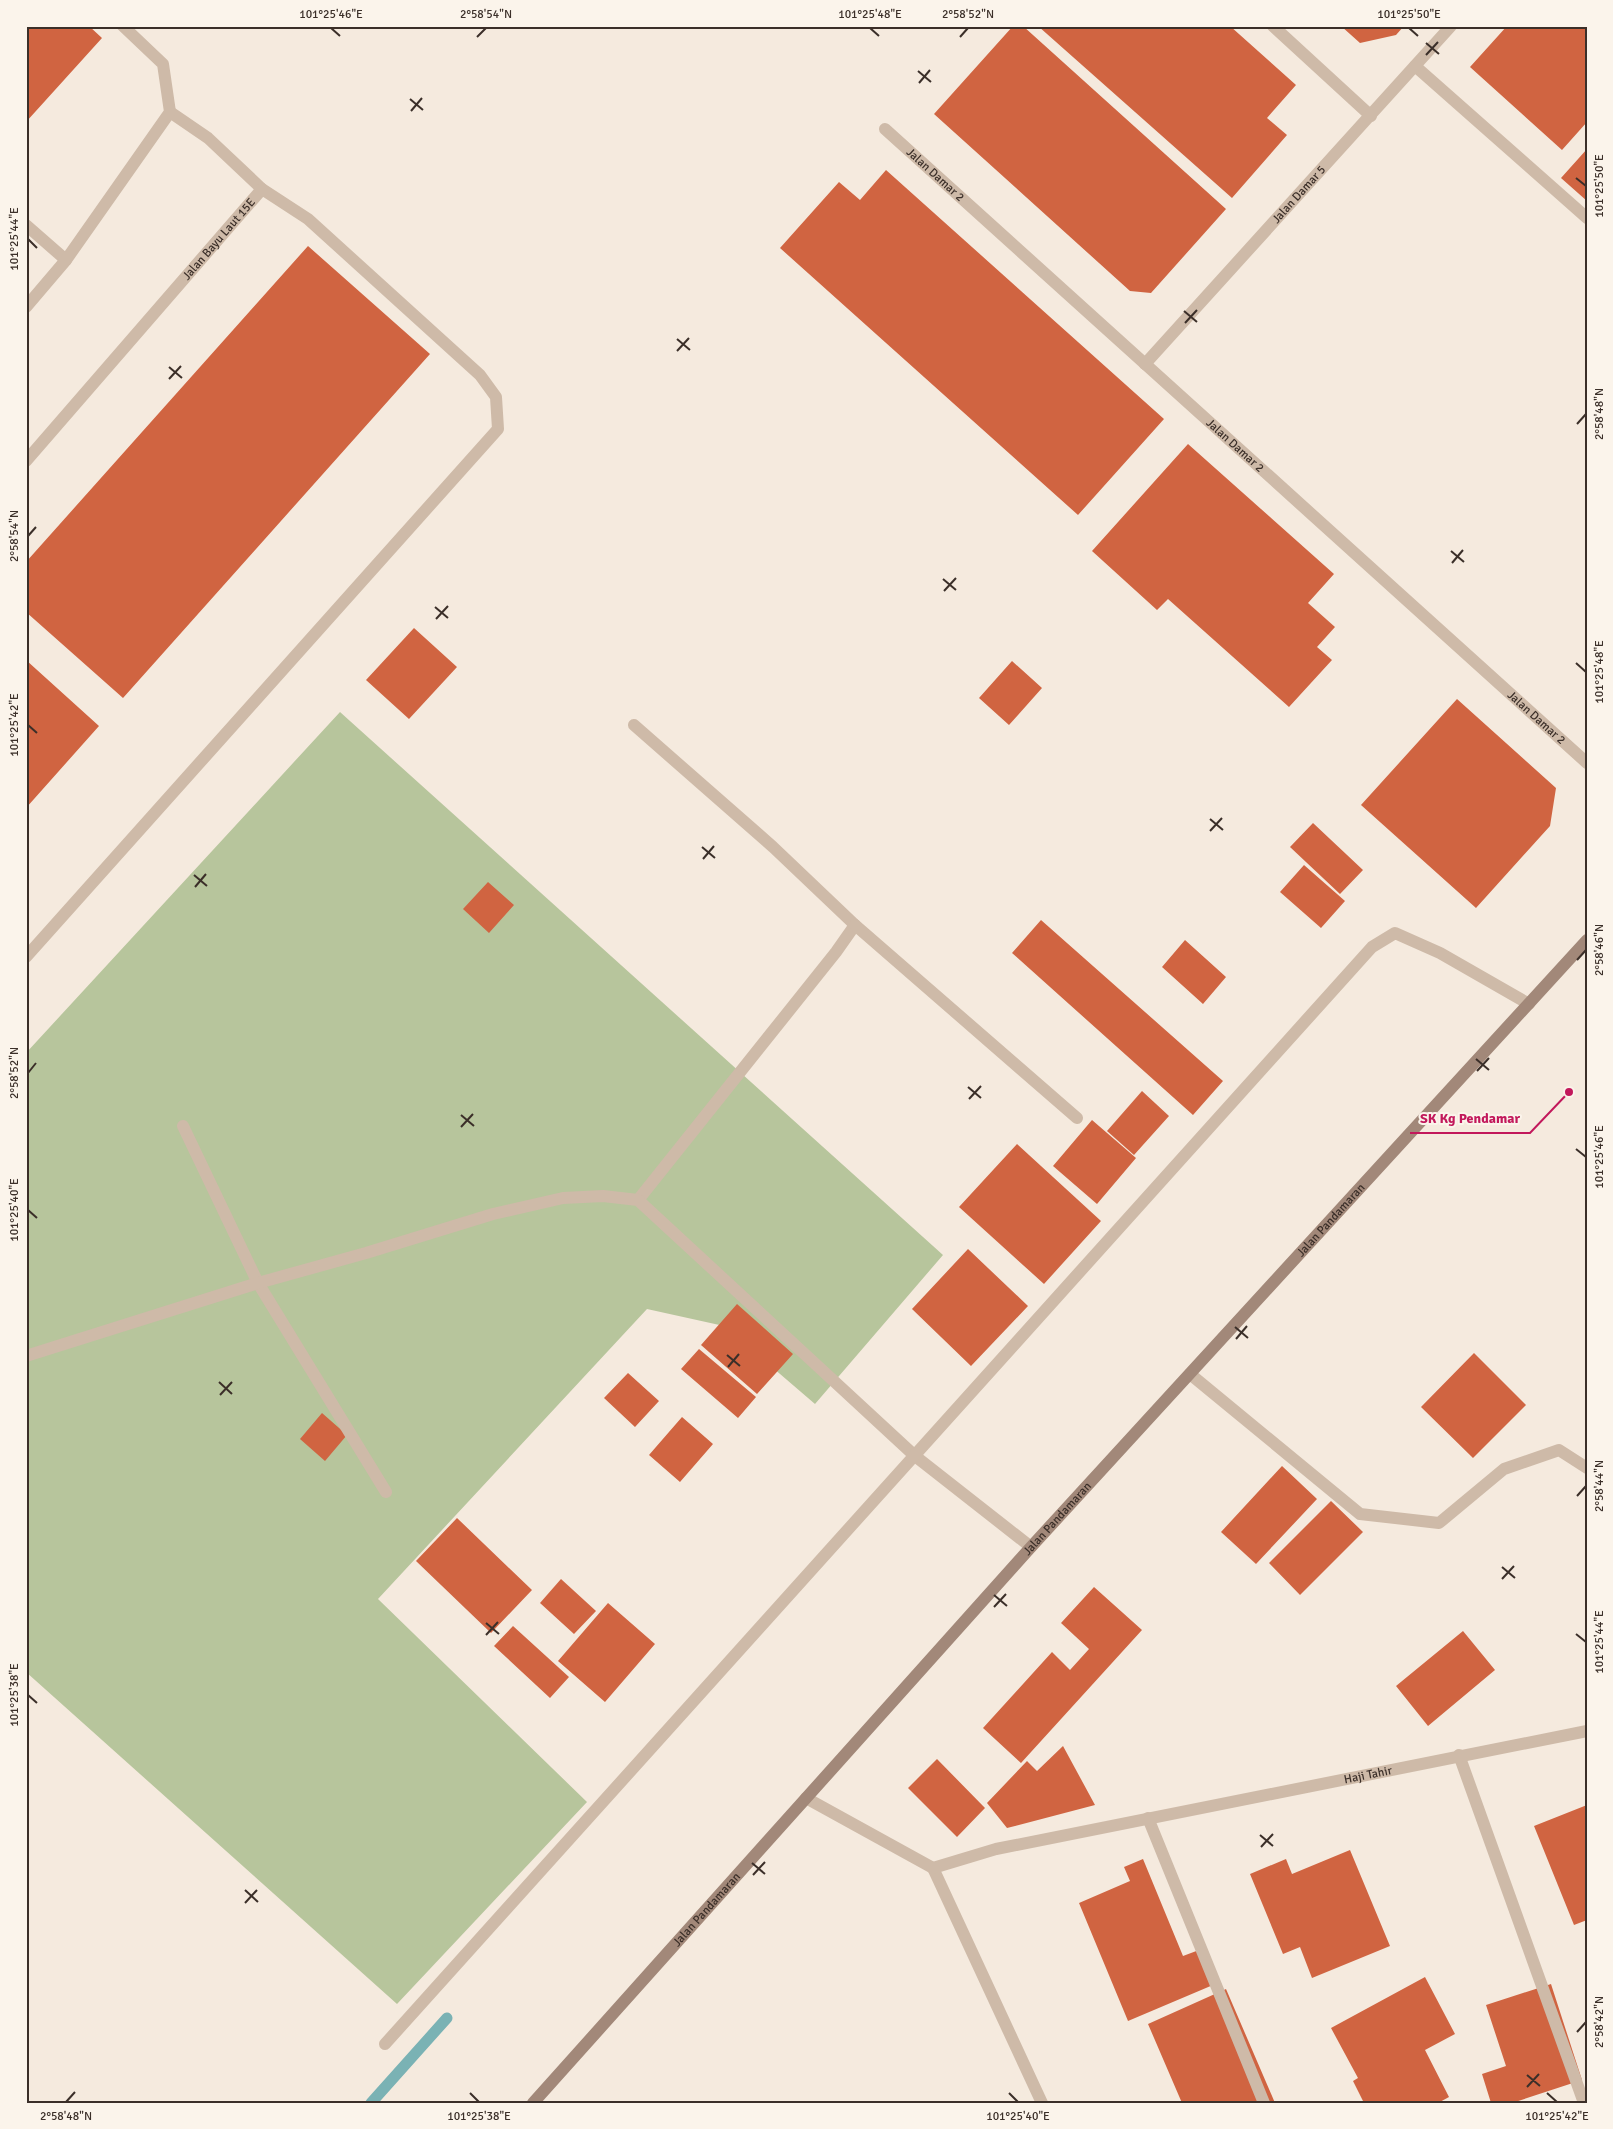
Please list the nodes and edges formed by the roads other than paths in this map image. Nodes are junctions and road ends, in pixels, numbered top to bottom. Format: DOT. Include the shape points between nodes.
graph roads {
  1 [pos="123,26"];
  2 [pos="1274,26"];
  3 [pos="1451,26"];
  4 [pos="1415,66"];
  5 [pos="170,112"];
  6 [pos="1370,116"];
  7 [pos="885,129"];
  8 [pos="262,189"];
  9 [pos="1587,218"];
  10 [pos="26,225"];
  11 [pos="66,260"];
  12 [pos="26,307"];
  13 [pos="1146,364"];
  14 [pos="26,461"];
  15 [pos="634,725"];
  16 [pos="1587,763"];
  17 [pos="855,925"];
  18 [pos="1587,940"];
  19 [pos="26,957"];
  20 [pos="1529,1004"];
  21 [pos="1077,1118"];
  22 [pos="183,1126"];
  23 [pos="638,1200"];
  24 [pos="258,1283"];
  25 [pos="26,1356"];
  26 [pos="1190,1374"];
  27 [pos="915,1456"];
  28 [pos="1587,1468"];
  29 [pos="386,1492"];
  30 [pos="1031,1547"];
  31 [pos="1587,1730"];
  32 [pos="1459,1755"];
  33 [pos="806,1798"];
  34 [pos="1148,1818"];
  35 [pos="933,1868"];
  36 [pos="385,2044"];
  37 [pos="533,2103"];
  38 [pos="1042,2103"];
  39 [pos="1264,2103"];
  40 [pos="1584,2103"];
  1 -- 5 [label="street" via="164,64"];
  2 -- 6 [label="street"];
  3 -- 4 [label="street, Jalan Damar 5"];
  4 -- 6 [label="street, Jalan Damar 5"];
  4 -- 9 [label="street"];
  5 -- 8 [label="street" via="208,138"];
  5 -- 11 [label="street"];
  6 -- 13 [label="street, Jalan Damar 5"];
  7 -- 13 [label="street, Jalan Damar 2"];
  8 -- 14 [label="street, Jalan Bayu Laut 15E"];
  8 -- 19 [label="street, Jalan Bayu Laut 15E" via="308,219 480,375 496,397 498,429"];
  10 -- 11 [label="street"];
  11 -- 12 [label="street"];
  13 -- 16 [label="street, Jalan Damar 2"];
  15 -- 17 [label="street" via="773,847"];
  17 -- 21 [label="street"];
  17 -- 23 [label="street"];
  18 -- 20 [label="main road, Jalan Pandamaran"];
  20 -- 26 [label="main road, Jalan Pandamaran"];
  20 -- 27 [label="street" via="1440,953 1395,933 1372,947"];
  22 -- 24 [label="street"];
  23 -- 24 [label="street" via="603,1196 563,1198 493,1214"];
  23 -- 27 [label="street"];
  24 -- 25 [label="street"];
  24 -- 29 [label="street"];
  26 -- 28 [label="street" via="1360,1514 1439,1523 1504,1469 1559,1450"];
  26 -- 30 [label="main road, Jalan Pandamaran"];
  27 -- 30 [label="street"];
  27 -- 36 [label="street"];
  30 -- 33 [label="main road, Jalan Pandamaran"];
  31 -- 32 [label="street, Haji Tahir"];
  32 -- 34 [label="street, Haji Tahir"];
  32 -- 40 [label="street"];
  33 -- 35 [label="street"];
  33 -- 37 [label="main road, Jalan Pandamaran"];
  34 -- 35 [label="street, Haji Tahir" via="996,1848"];
  34 -- 39 [label="street"];
  35 -- 38 [label="street"];
}
